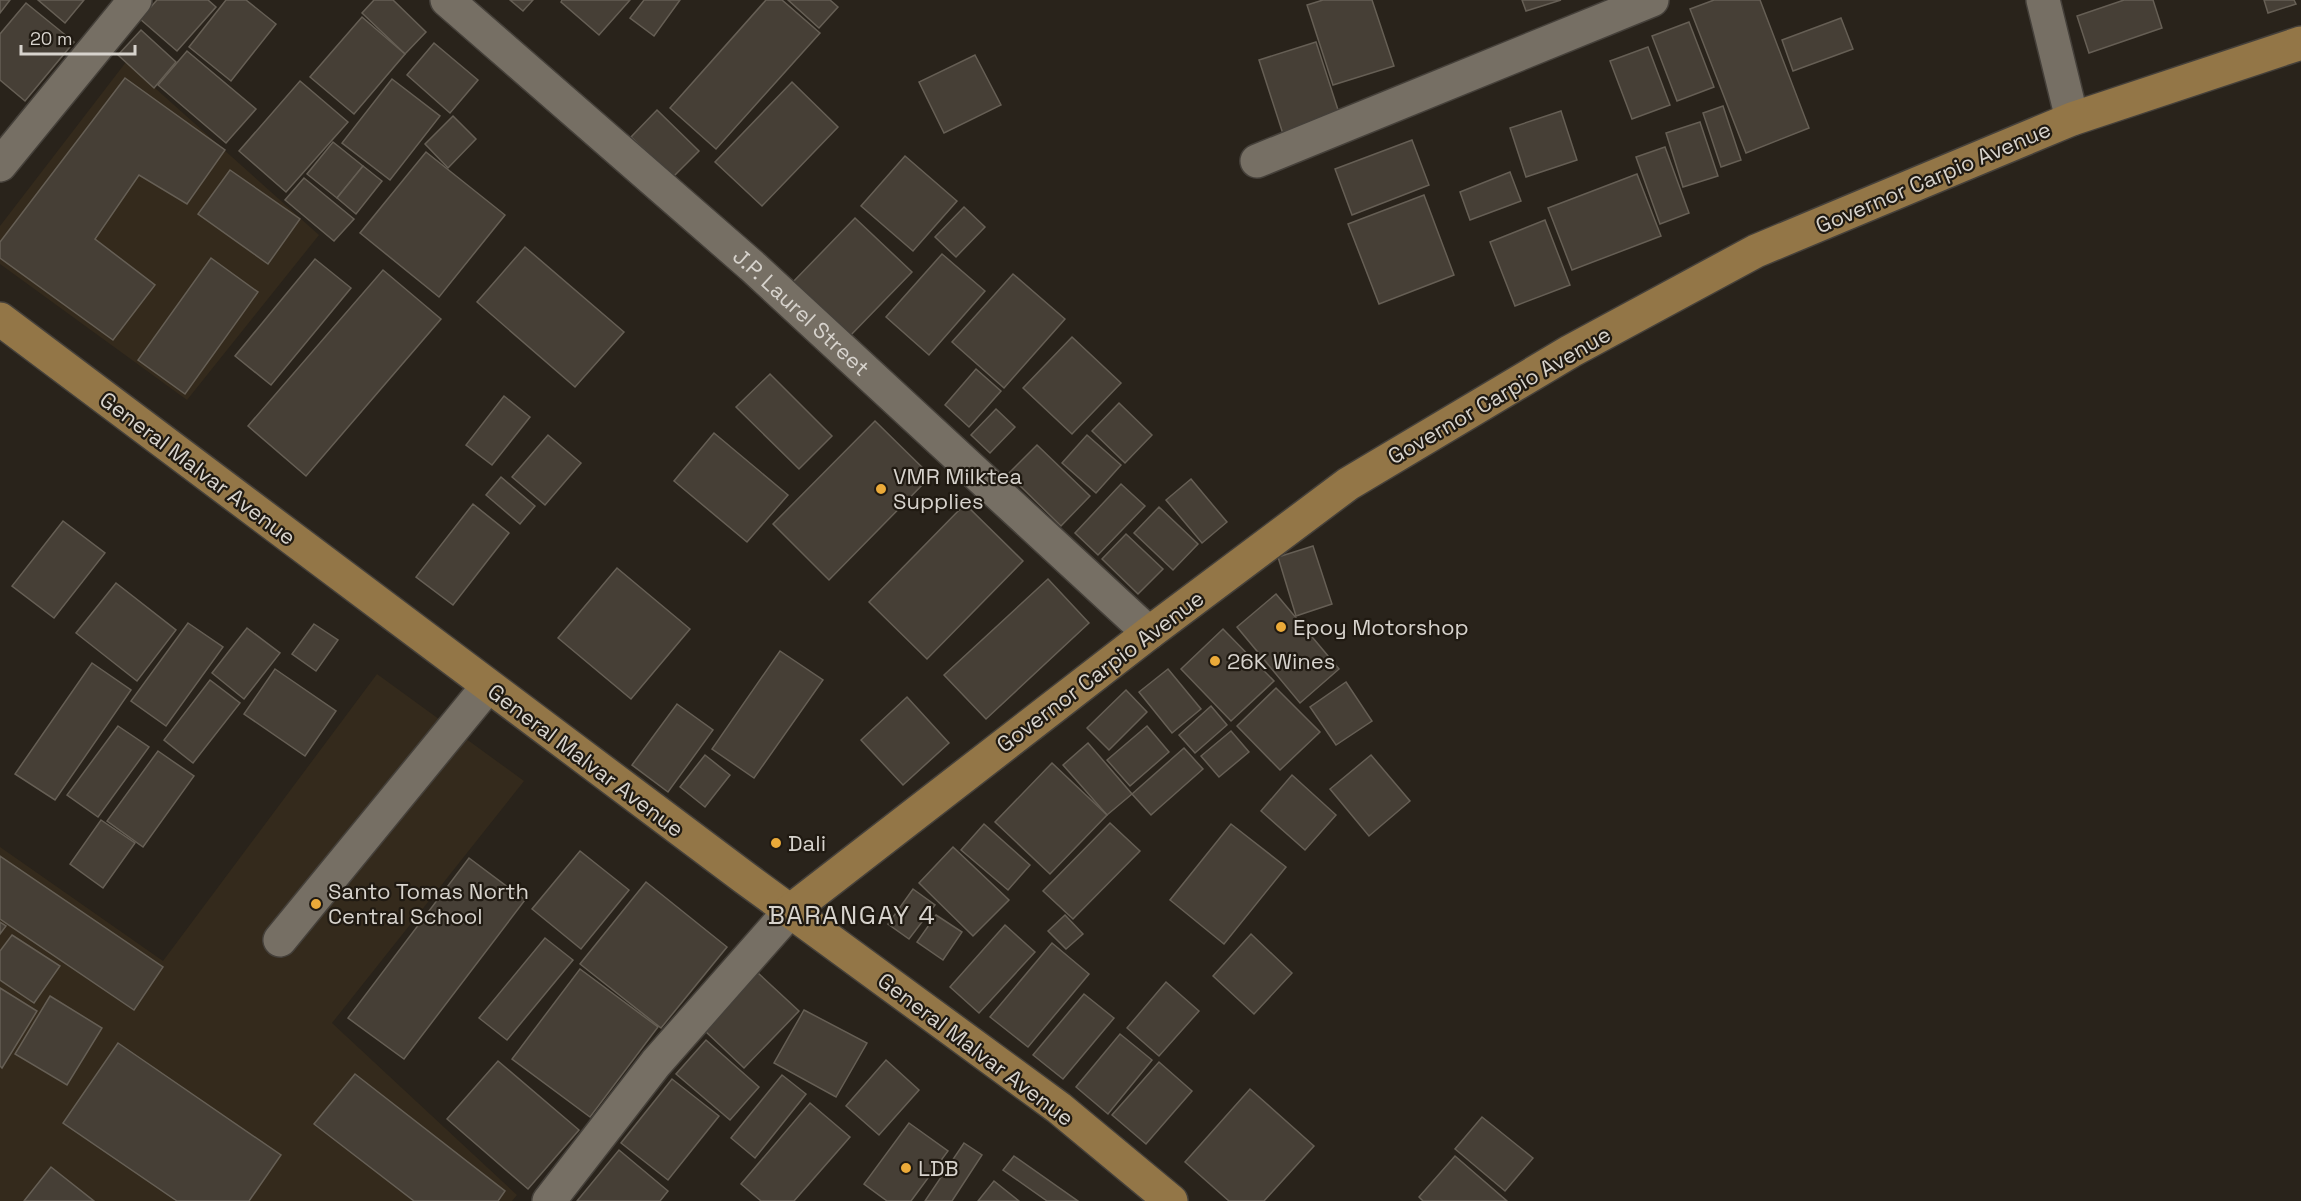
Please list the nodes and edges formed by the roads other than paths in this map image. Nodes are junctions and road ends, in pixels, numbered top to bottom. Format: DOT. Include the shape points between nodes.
graph roads {
  1 [pos="135,0"];
  2 [pos="447,0"];
  3 [pos="1652,0"];
  4 [pos="2043,0"];
  5 [pos="2301,44"];
  6 [pos="2072,119"];
  7 [pos="1257,161"];
  8 [pos="0,165"];
  9 [pos="0,319"];
  10 [pos="1149,633"];
  11 [pos="488,686"];
  12 [pos="790,911"];
  13 [pos="280,940"];
  14 [pos="549,1201"];
  15 [pos="1171,1201"];
  1 -- 8 [label="street"];
  2 -- 10 [label="street, J.P. Laurel Street" via="752,266"];
  3 -- 7 [label="street"];
  4 -- 6 [label="street"];
  5 -- 6 [label="main road, Governor Carpio Avenue"];
  6 -- 10 [label="main road, Governor Carpio Avenue" via="1756,251 1571,351 1348,484"];
  9 -- 11 [label="main road, General Malvar Avenue"];
  10 -- 12 [label="main road, Governor Carpio Avenue"];
  11 -- 12 [label="main road, General Malvar Avenue"];
  11 -- 13 [label="street"];
  12 -- 14 [label="street" via="656,1063"];
  12 -- 15 [label="main road, General Malvar Avenue" via="1059,1108"];
}
